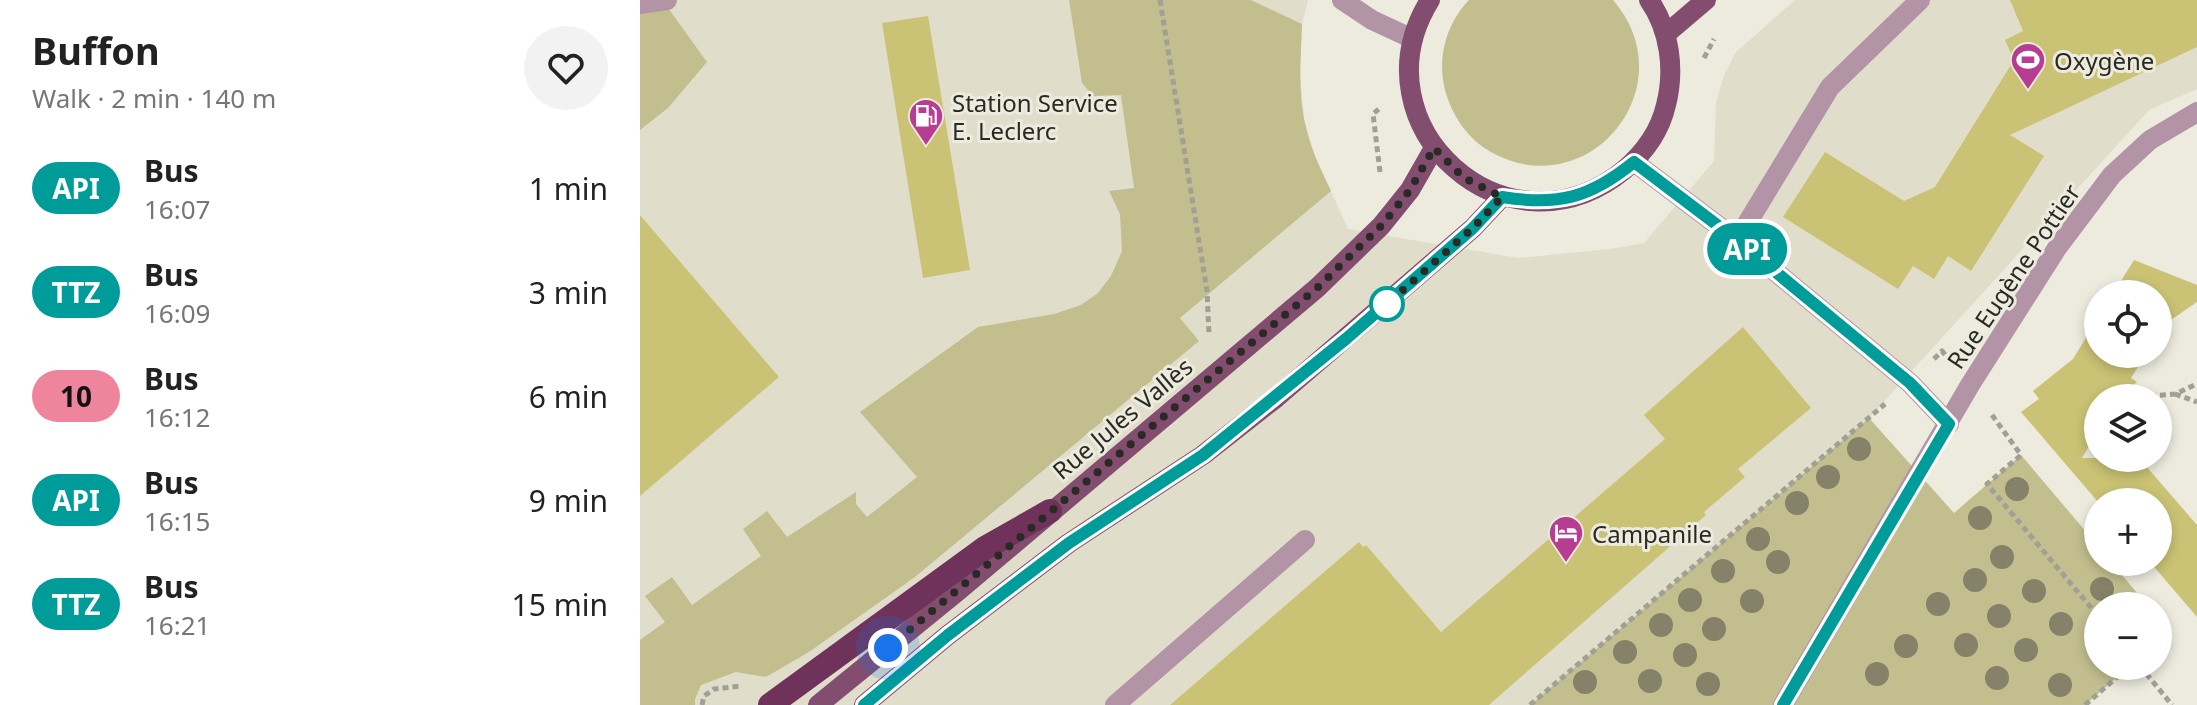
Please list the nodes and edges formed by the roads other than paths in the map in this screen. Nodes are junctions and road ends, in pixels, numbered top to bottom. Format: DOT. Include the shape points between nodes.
graph roads {
  1 [pos="667,0"];
  2 [pos="1342,0"];
  3 [pos="1430,0"];
  4 [pos="1649,0"];
  5 [pos="1706,0"];
  6 [pos="1920,0"];
  7 [pos="640,4"];
  8 [pos="1666,34"];
  9 [pos="1413,39"];
  10 [pos="2197,112"];
  11 [pos="1434,148"];
  12 [pos="1634,162"];
  13 [pos="1502,197"];
  14 [pos="1737,240"];
  15 [pos="1949,424"];
  16 [pos="1050,511"];
  17 [pos="1305,540"];
  18 [pos="770,705"];
  19 [pos="818,705"];
  20 [pos="864,705"];
  21 [pos="1115,705"];
  22 [pos="1783,705"];
  1 -- 7 [label="street"];
  2 -- 9 [label="street"];
  3 -- 9 [label="main road"];
  4 -- 8 [label="main road"];
  5 -- 8 [label="main road"];
  6 -- 14 [label="street" via="1830,87"];
  8 -- 12 [label="main road" via="1666,108"];
  9 -- 11 [label="main road" via="1409,83 1417,117"];
  10 -- 15 [label="street, Rue Eugène Pottier" via="2150,140 2112,175 2057,248"];
  11 -- 13 [label="main road" via="1464,178"];
  11 -- 16 [label="main road, Rue Jules Vallès" via="1381,226 1317,288"];
  12 -- 13 [label="main road" via="1587,193 1559,201"];
  12 -- 14 [label="street"];
  13 -- 20 [label="main road" via="1276,398 1203,455 1069,543"];
  14 -- 15 [label="street" via="1910,383"];
  15 -- 22 [label="street, Rue Eugène Pottier"];
  16 -- 18 [label="highway" via="985,548"];
  16 -- 19 [label="main road, Rue Jules Vallès"];
  17 -- 21 [label="street"];
}
